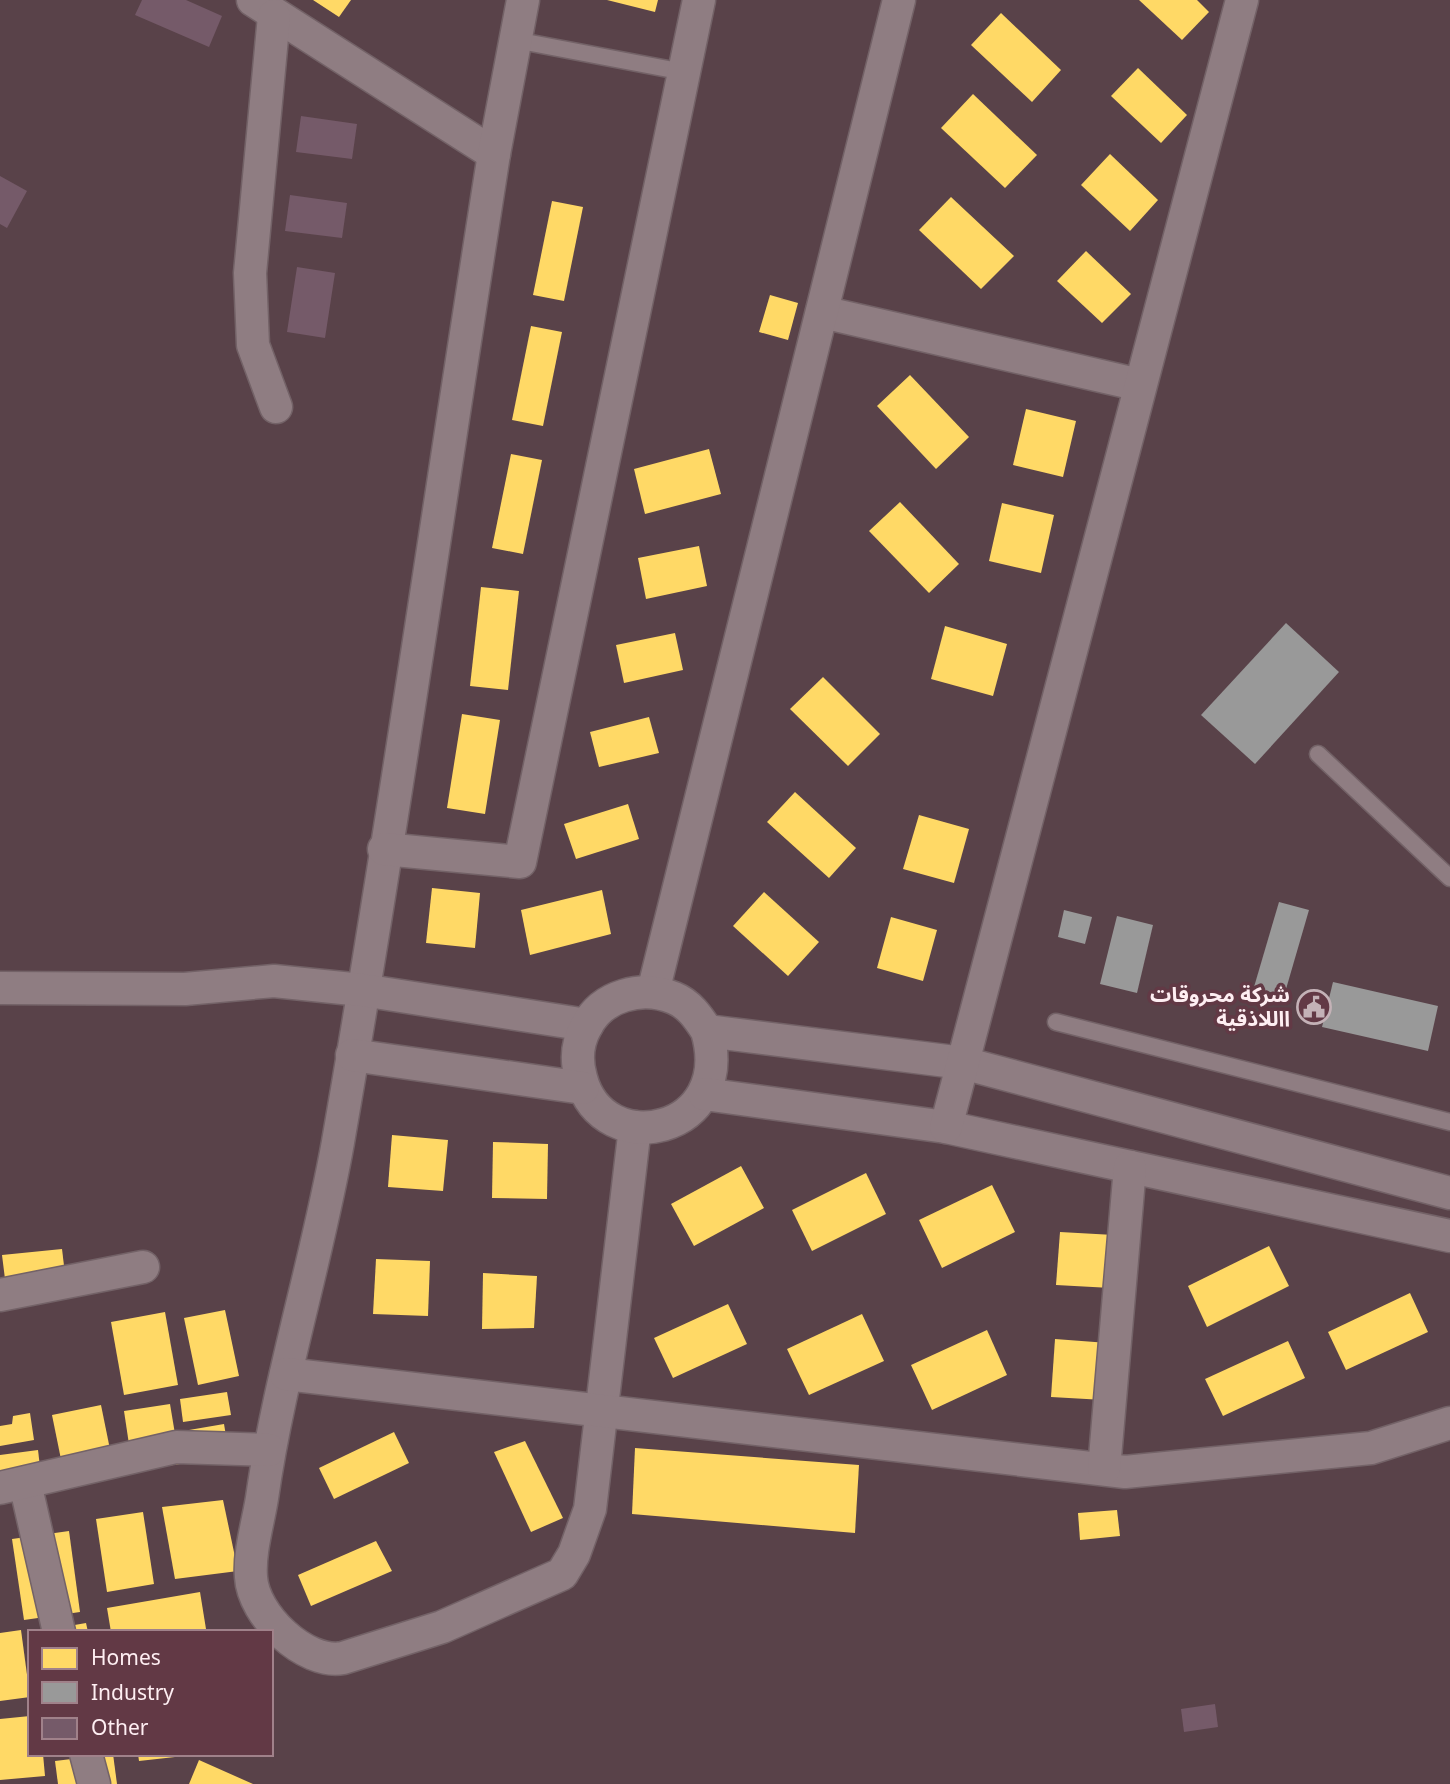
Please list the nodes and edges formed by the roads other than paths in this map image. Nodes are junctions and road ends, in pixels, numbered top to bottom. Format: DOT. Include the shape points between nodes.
graph roads {
  1 [pos="523,0"];
  2 [pos="699,0"];
  3 [pos="899,0"];
  4 [pos="1242,0"];
  5 [pos="263,8"];
  6 [pos="516,40"];
  7 [pos="684,72"];
  8 [pos="494,154"];
  9 [pos="822,312"];
  10 [pos="1140,385"];
  11 [pos="276,407"];
  12 [pos="1318,754"];
  13 [pos="384,849"];
  14 [pos="1450,878"];
  15 [pos="0,988"];
  16 [pos="362,990"];
  17 [pos="653,992"];
  18 [pos="1055,1022"];
  19 [pos="587,1025"];
  20 [pos="707,1031"];
  21 [pos="352,1055"];
  22 [pos="963,1063"];
  23 [pos="583,1088"];
  24 [pos="704,1094"];
  25 [pos="1450,1122"];
  26 [pos="635,1127"];
  27 [pos="946,1127"];
  28 [pos="1130,1167"];
  29 [pos="1450,1193"];
  30 [pos="1450,1236"];
  31 [pos="143,1267"];
  32 [pos="0,1295"];
  33 [pos="286,1374"];
  34 [pos="600,1410"];
  35 [pos="1450,1423"];
  36 [pos="269,1450"];
  37 [pos="1104,1469"];
  38 [pos="13,1485"];
  39 [pos="58,1630"];
  40 [pos="87,1756"];
  41 [pos="94,1784"];
  1 -- 6 [label="street"];
  2 -- 7 [label="street"];
  3 -- 9 [label="street"];
  4 -- 10 [label="street"];
  5 -- 8 [label="street"];
  5 -- 11 [label="street" via="250,273 254,345"];
  6 -- 7 [label="lane"];
  6 -- 8 [label="street"];
  7 -- 13 [label="street" via="520,862"];
  8 -- 13 [label="street"];
  9 -- 10 [label="street"];
  9 -- 17 [label="street"];
  10 -- 22 [label="street"];
  12 -- 14 [label="lane"];
  13 -- 16 [label="street"];
  15 -- 16 [label="street" via="184,989 274,981"];
  16 -- 19 [label="street"];
  16 -- 21 [label="street"];
  17 -- 19 [label="street" via="615,998"];
  17 -- 20 [label="street" via="676,998 694,1012"];
  18 -- 25 [label="lane"];
  19 -- 23 [label="street" via="578,1045"];
  20 -- 22 [label="street"];
  20 -- 24 [label="street" via="714,1053"];
  21 -- 23 [label="street"];
  21 -- 33 [label="street" via="338,1146"];
  22 -- 27 [label="street"];
  22 -- 29 [label="street"];
  23 -- 26 [label="street" via="605,1114"];
  24 -- 26 [label="street" via="676,1121"];
  24 -- 27 [label="street"];
  26 -- 34 [label="street"];
  27 -- 28 [label="street"];
  28 -- 30 [label="street"];
  28 -- 37 [label="street"];
  31 -- 32 [label="street"];
  33 -- 34 [label="street"];
  33 -- 36 [label="street"];
  34 -- 36 [label="street" via="590,1509 562,1574 442,1627 330,1660 318,1657 272,1625 257,1601 251,1577"];
  34 -- 37 [label="street"];
  35 -- 37 [label="street" via="1371,1448 1125,1472"];
  36 -- 38 [label="street" via="176,1447"];
  38 -- 39 [label="street"];
  40 -- 41 [label="street"];
}
